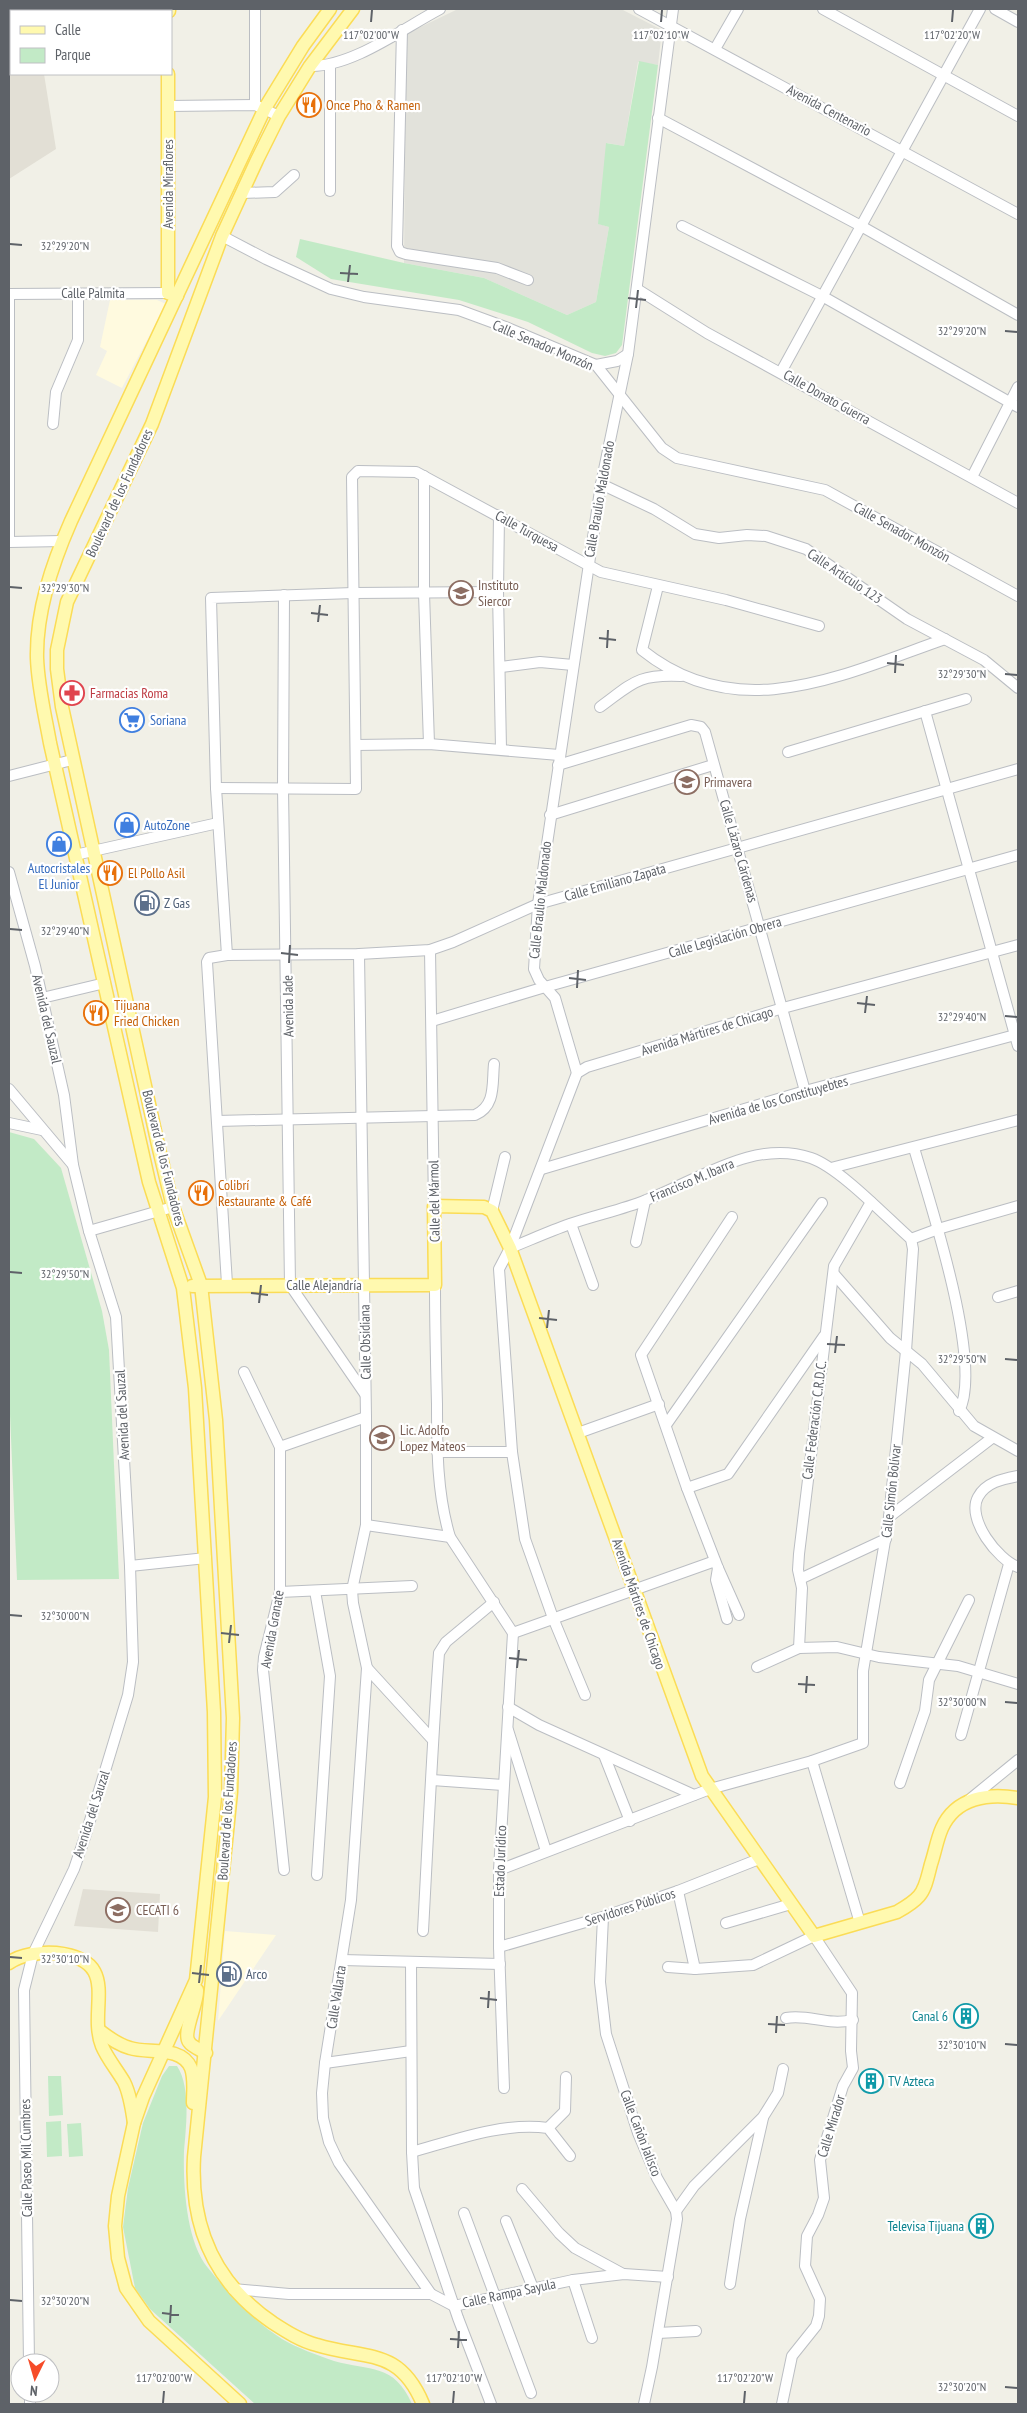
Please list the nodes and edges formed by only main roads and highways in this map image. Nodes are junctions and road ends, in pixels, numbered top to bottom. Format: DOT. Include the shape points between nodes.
graph roads {
  1 [pos="330,9"];
  2 [pos="353,9"];
  3 [pos="168,75"];
  4 [pos="214,215"];
  5 [pos="222,236"];
  6 [pos="172,295"];
  7 [pos="434,1206"];
  8 [pos="200,1285"];
  9 [pos="435,1285"];
  10 [pos="183,1288"];
  11 [pos="213,1685"];
  12 [pos="233,1718"];
  13 [pos="1018,1798"];
  14 [pos="9,1964"];
  15 [pos="196,1980"];
  16 [pos="100,2031"];
  17 [pos="165,2051"];
  18 [pos="206,2054"];
  19 [pos="134,2123"];
  20 [pos="197,2132"];
  21 [pos="240,2404"];
  22 [pos="423,2404"];
  1 -- 4 [label="main road, Boulevard de los Fundadores" via="260,107"];
  2 -- 5 [label="main road, Boulevard de los Fundadores" via="310,66 279,116"];
  3 -- 6 [label="main road, Avenida Miraflores"];
  4 -- 5 [label="main road" via="214,224"];
  4 -- 6 [label="main road, Boulevard de los Fundadores"];
  5 -- 8 [label="main road, Boulevard de los Fundadores" via="152,424 67,602 57,650 57,669 72,760 92,851 173,1207"];
  6 -- 10 [label="main road, Boulevard de los Fundadores" via="63,541 42,606 37,658 54,765 149,1182"];
  7 -- 9 [label="main road, Calle del Mármol"];
  7 -- 13 [label="main road, Avenida Mártires de Chicago" via="484,1207 492,1211 510,1248 702,1776 814,1936 897,1912 920,1895 943,1827 953,1812 969,1800 988,1795"];
  8 -- 9 [label="main road, Calle Alejandría"];
  8 -- 10 [label="main road, Calle Alejandría"];
  8 -- 12 [label="main road, Boulevard de los Fundadores" via="216,1420"];
  10 -- 11 [label="main road, Boulevard de los Fundadores" via="195,1388"];
  11 -- 12 [label="main road" via="223,1711"];
  11 -- 15 [label="main road, Boulevard de los Fundadores" via="215,1797"];
  12 -- 18 [label="main road, Boulevard de los Fundadores" via="232,1792"];
  14 -- 16 [label="main road" via="16,1958 51,1953 73,1955 86,1962 97,1975"];
  15 -- 17 [label="main road, Boulevard de los Fundadores"];
  15 -- 18 [label="main road" via="197,2000 187,2036 189,2043"];
  16 -- 17 [label="main road" via="130,2048"];
  16 -- 19 [label="main road" via="102,2045 125,2085"];
  17 -- 19 [label="main road, Boulevard de los Fundadores"];
  17 -- 20 [label="main road" via="182,2058 191,2068"];
  18 -- 20 [label="main road, Boulevard de los Fundadores"];
  19 -- 21 [label="main road, Boulevard de los Fundadores" via="115,2226 118,2258 126,2288 149,2321"];
  20 -- 22 [label="main road, Boulevard de los Fundadores" via="193,2176 198,2217 208,2249 233,2289 266,2318 304,2341 385,2360 411,2382"];
}
